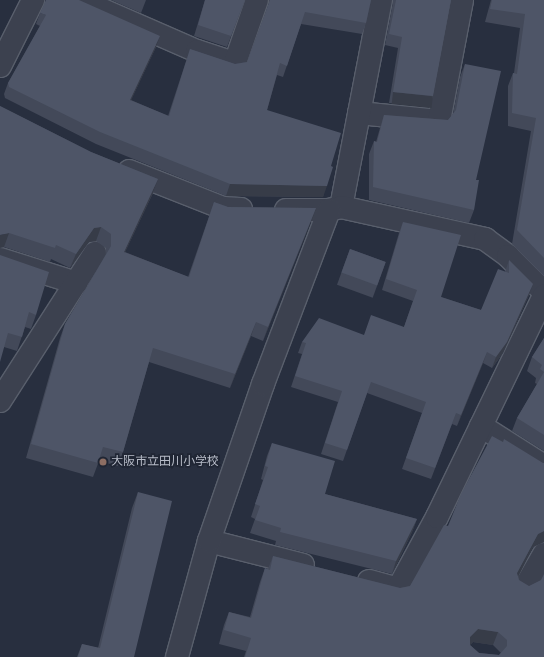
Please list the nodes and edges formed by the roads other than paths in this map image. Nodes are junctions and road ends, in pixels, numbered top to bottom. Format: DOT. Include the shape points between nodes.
graph roads {
  1 [pos="32,0"];
  2 [pos="80,0"];
  3 [pos="257,0"];
  4 [pos="381,0"];
  5 [pos="462,0"];
  6 [pos="0,66"];
  7 [pos="360,113"];
  8 [pos="113,164"];
  9 [pos="335,209"];
  10 [pos="95,253"];
  11 [pos="0,259"];
  12 [pos="76,283"];
  13 [pos="544,292"];
  14 [pos="544,296"];
  15 [pos="7,376"];
  16 [pos="0,401"];
  17 [pos="481,426"];
  18 [pos="544,466"];
  19 [pos="209,541"];
  20 [pos="544,554"];
  21 [pos="322,570"];
  22 [pos="352,577"];
  23 [pos="525,587"];
  24 [pos="177,657"];
  1 -- 6 [label="street"];
  2 -- 3 [label="street" via="197,51 235,63"];
  4 -- 7 [label="street"];
  5 -- 7 [label="street" via="440,120"];
  7 -- 9 [label="street"];
  8 -- 9 [label="street" via="223,208"];
  9 -- 13 [label="street" via="485,238 508,256"];
  9 -- 19 [label="street" via="263,384"];
  10 -- 12 [label="street"];
  11 -- 12 [label="street"];
  12 -- 15 [label="street"];
  14 -- 17 [label="street"];
  15 -- 16 [label="street"];
  17 -- 18 [label="street"];
  17 -- 22 [label="street" via="437,517 398,588"];
  19 -- 21 [label="street"];
  19 -- 24 [label="street"];
  20 -- 23 [label="street"];
}
